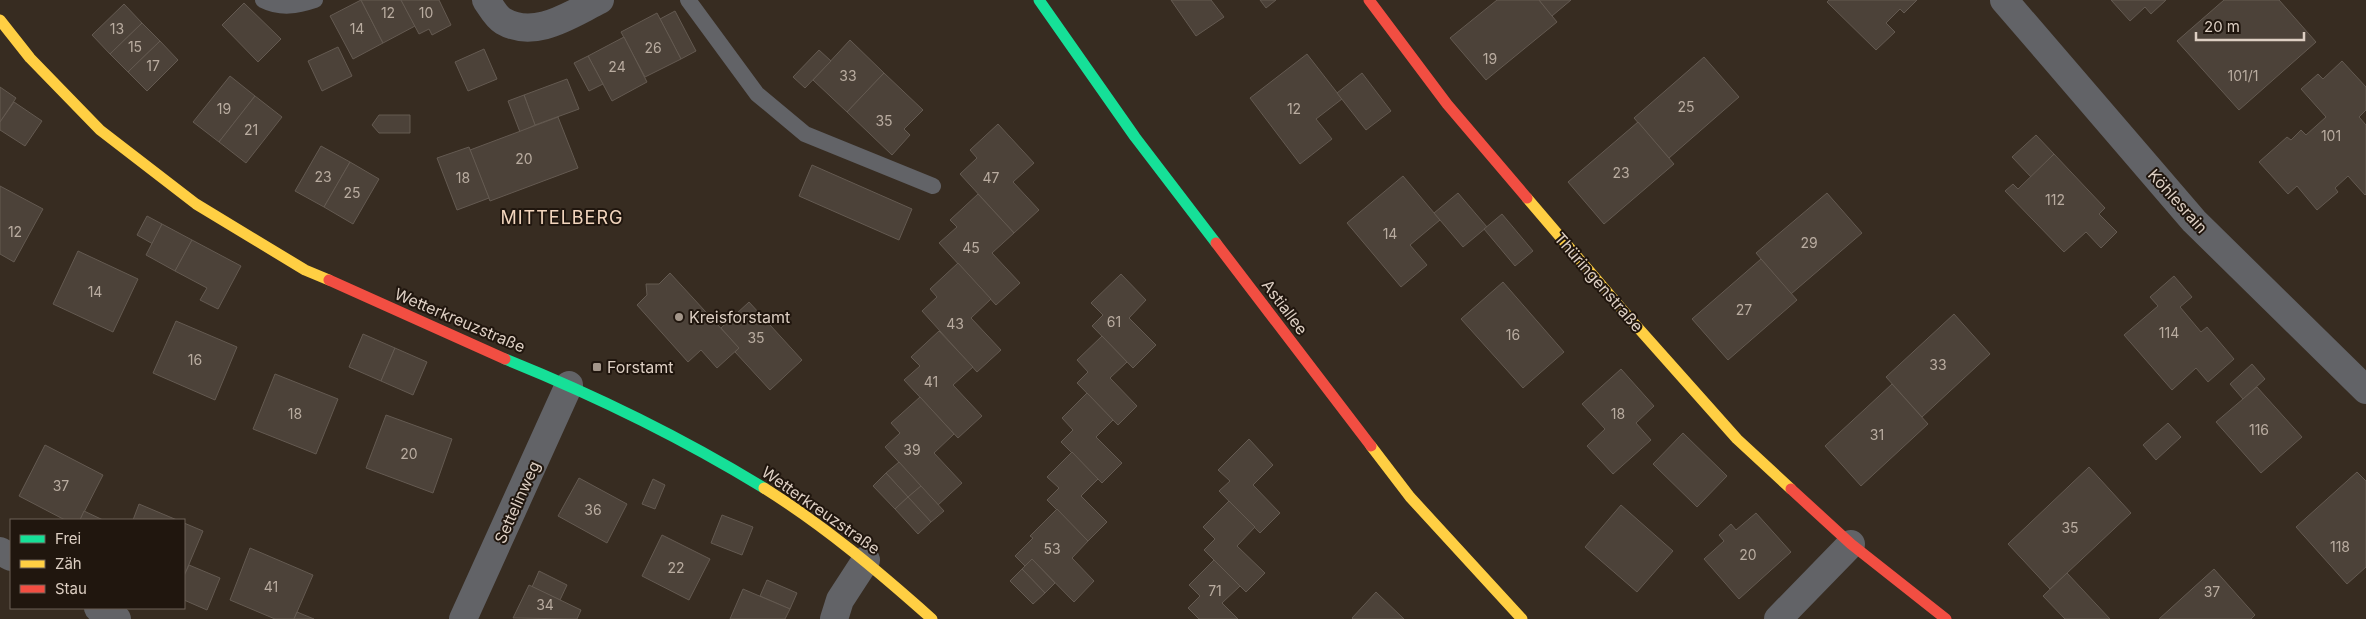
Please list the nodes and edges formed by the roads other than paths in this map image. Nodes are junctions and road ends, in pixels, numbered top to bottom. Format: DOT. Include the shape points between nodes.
graph roads {
  1 [pos="264,0"];
  2 [pos="315,0"];
  3 [pos="486,0"];
  4 [pos="600,0"];
  5 [pos="688,0"];
  6 [pos="1039,0"];
  7 [pos="1369,0"];
  8 [pos="2004,0"];
  9 [pos="0,20"];
  10 [pos="933,186"];
  11 [pos="569,385"];
  12 [pos="2366,390"];
  13 [pos="1851,544"];
  14 [pos="866,560"];
  15 [pos="100,609"];
  16 [pos="117,619"];
  17 [pos="463,619"];
  18 [pos="834,619"];
  19 [pos="932,619"];
  20 [pos="1522,619"];
  21 [pos="1778,619"];
  22 [pos="1946,619"];
  1 -- 2 [label="lane" via="273,5 296,7"];
  3 -- 4 [label="street" via="502,20 517,27 531,28 552,23"];
  5 -- 10 [label="lane" via="757,94 804,134"];
  6 -- 20 [label="street, Astiallee" via="1135,137 1410,497"];
  7 -- 13 [label="street, Thüringenstraße" via="1447,104 1632,321 1737,439"];
  8 -- 12 [label="street, Köhlesrain" via="2194,221"];
  9 -- 11 [label="street, Wetterkreuzstraße" via="30,58 100,130 196,204 305,270"];
  11 -- 14 [label="street, Wetterkreuzstraße" via="733,469 802,512"];
  11 -- 17 [label="street, Settelinweg"];
  13 -- 21 [label="street"];
  13 -- 22 [label="street, Thüringenstraße"];
  14 -- 18 [label="street" via="840,600"];
  14 -- 19 [label="street, Wetterkreuzstraße"];
  15 -- 16 [label="street"];
}
